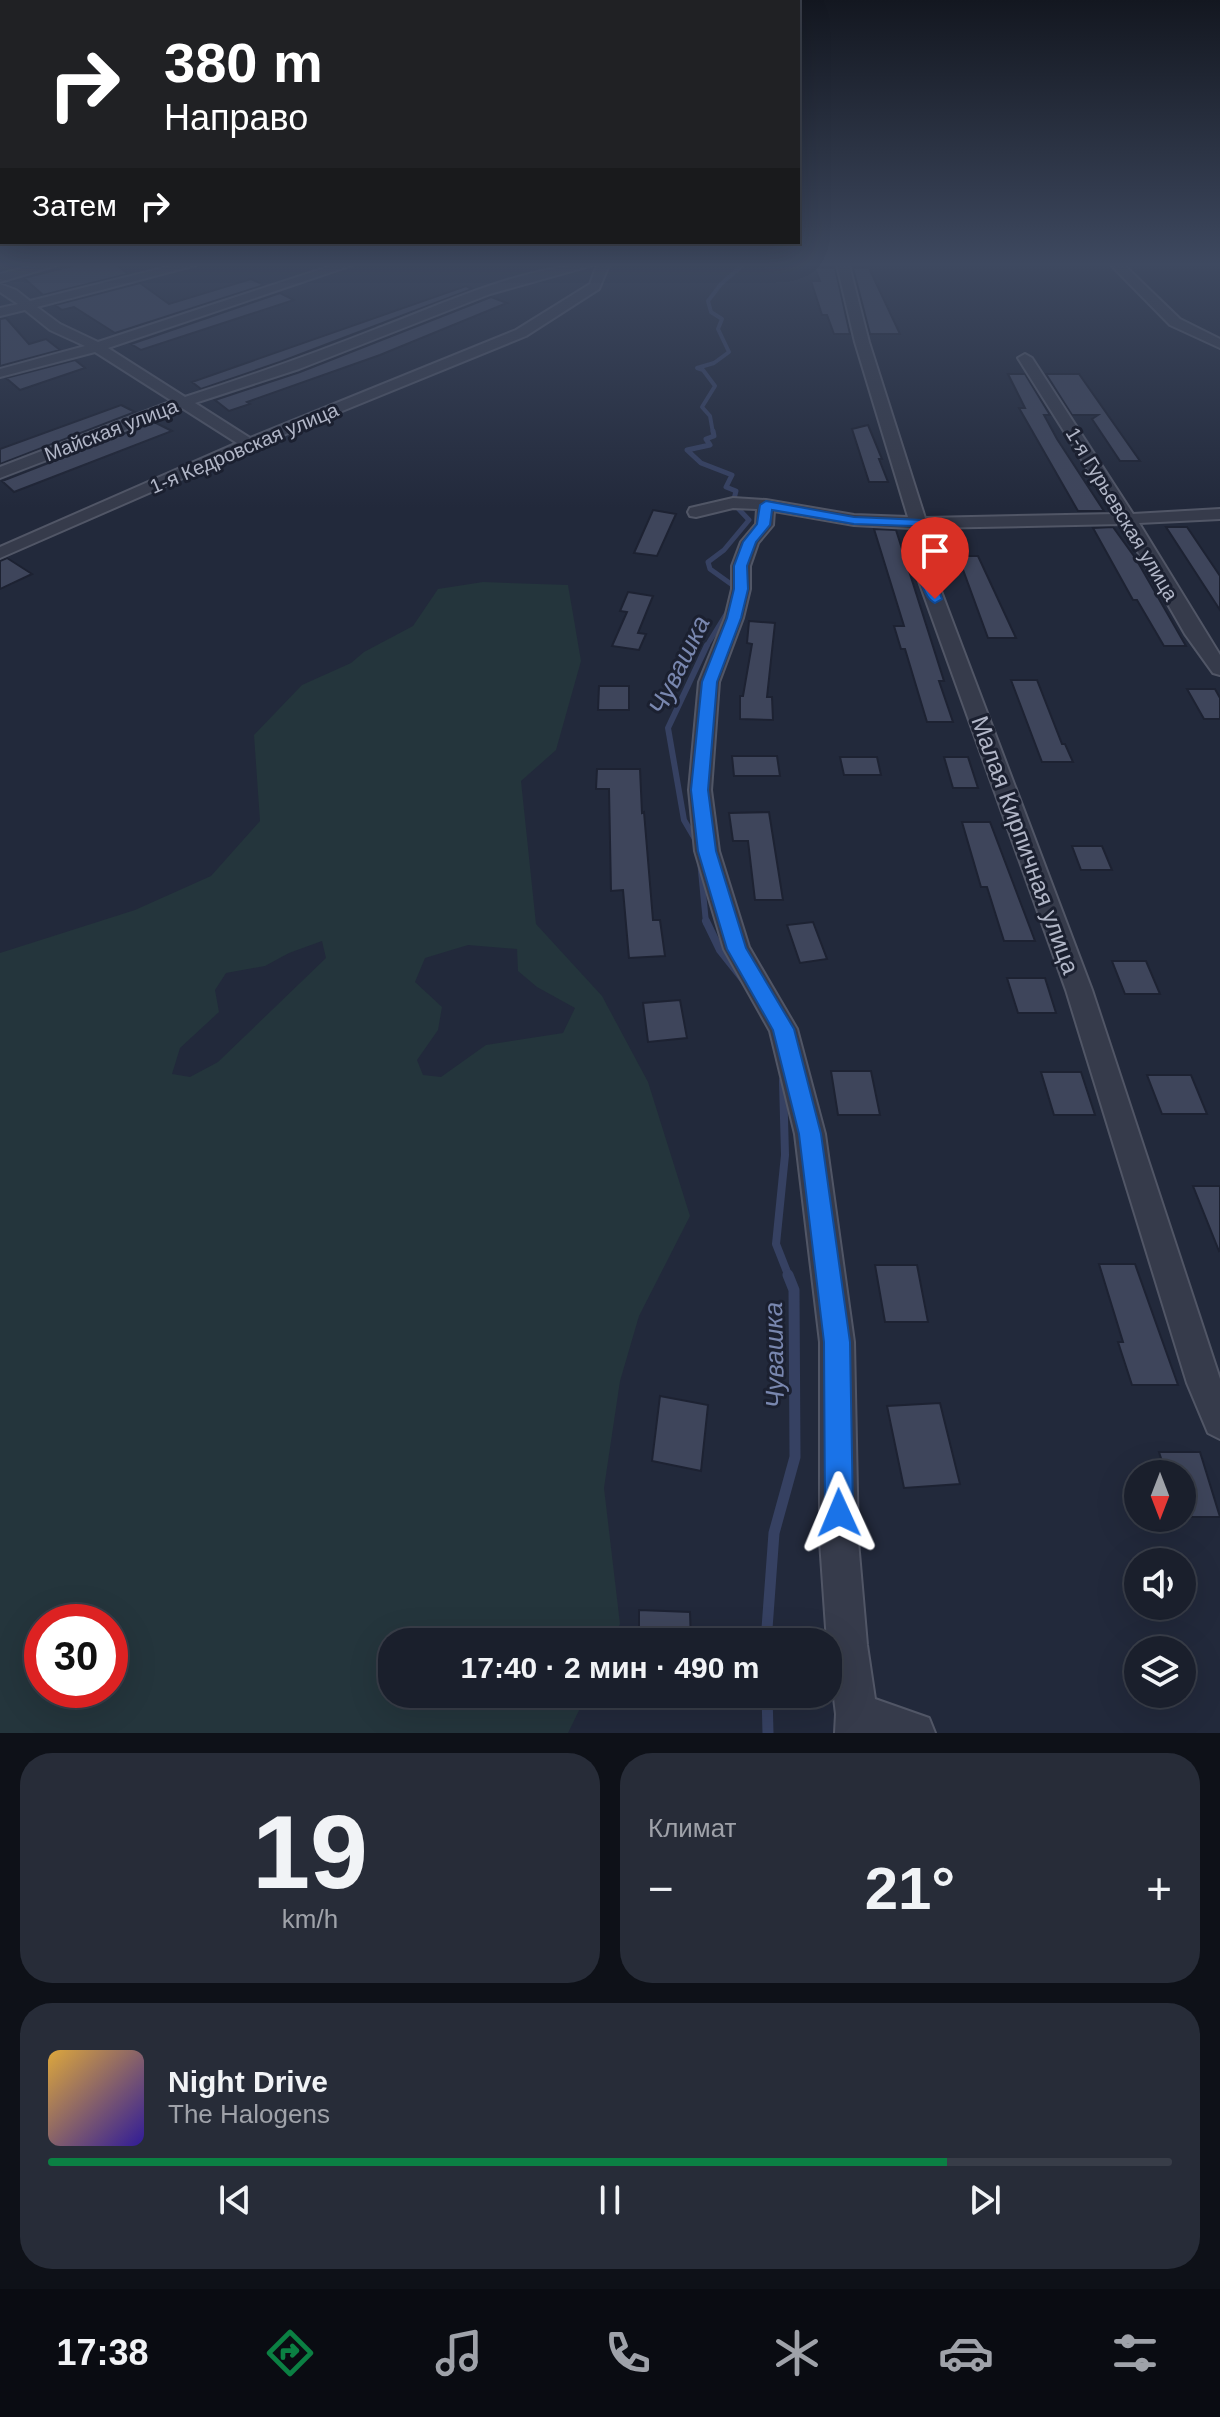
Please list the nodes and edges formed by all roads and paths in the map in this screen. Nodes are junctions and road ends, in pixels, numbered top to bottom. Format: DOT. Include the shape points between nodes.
graph roads {
  1 [pos="100,346"];
  2 [pos="346,346"];
  3 [pos="489,346"];
  4 [pos="863,346"];
  5 [pos="97,347"];
  6 [pos="1025,358"];
  7 [pos="0,373"];
  8 [pos="181,403"];
  9 [pos="249,444"];
  10 [pos="0,473"];
  11 [pos="766,505"];
  12 [pos="696,512"];
  13 [pos="1220,514"];
  14 [pos="1128,519"];
  15 [pos="918,523"];
  16 [pos="0,553"];
  17 [pos="1220,669"];
  18 [pos="1220,1421"];
  19 [pos="857,1724"];
  20 [pos="914,1733"];
  1 -- 5 [label="street"];
  2 -- 8 [label="street, Майская улица"];
  3 -- 9 [label="street, 1-я Кедровская улица"];
  4 -- 15 [label="street, Малая Кирпичная улица"];
  5 -- 7 [label="street"];
  5 -- 8 [label="street"];
  6 -- 14 [label="street, 1-я Гурьевская улица"];
  8 -- 9 [label="street"];
  8 -- 10 [label="street, Майская улица"];
  9 -- 16 [label="street, 1-я Кедровская улица"];
  11 -- 12 [label="street" via="733,503"];
  11 -- 15 [label="street" via="854,520"];
  11 -- 19 [label="street" via="764,525 741,566 734,618 709,682 700,790 707,851 737,949 783,1029 810,1134 837,1342 839,1541"];
  13 -- 14 [label="street"];
  14 -- 15 [label="street"];
  14 -- 17 [label="street, 1-я Гурьевская улица"];
  15 -- 18 [label="street, Малая Кирпичная улица" via="924,570 1079,990"];
  19 -- 20 [label="street"];
}
